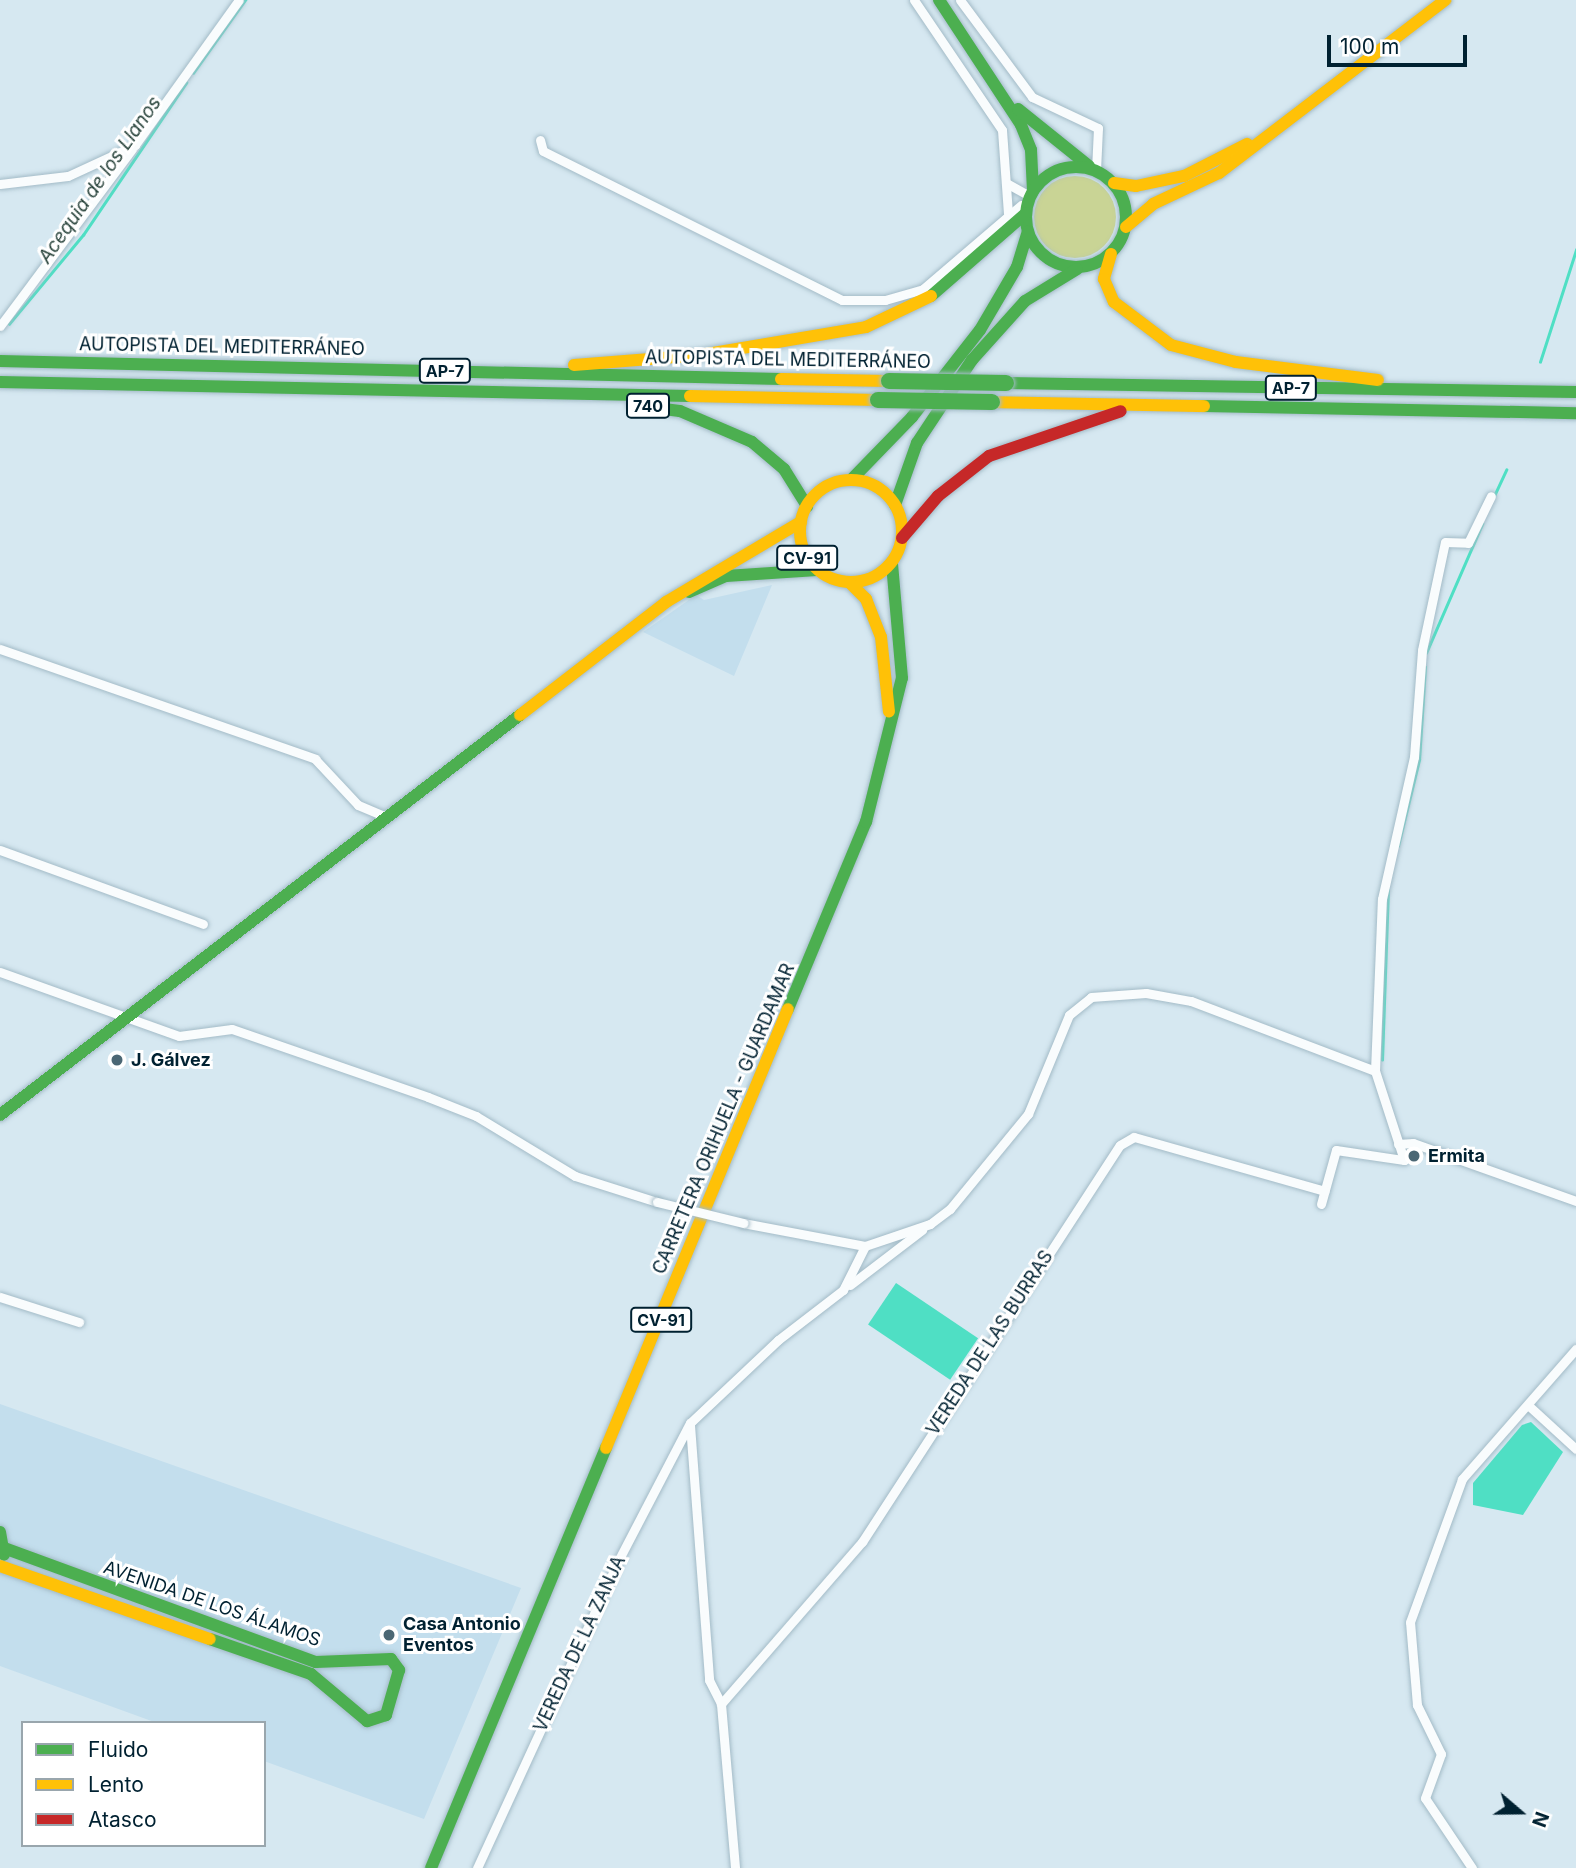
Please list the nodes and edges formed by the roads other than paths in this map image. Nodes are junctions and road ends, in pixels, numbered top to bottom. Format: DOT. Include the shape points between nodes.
graph roads {
  1 [pos="239,0"];
  2 [pos="914,0"];
  3 [pos="939,0"];
  4 [pos="960,0"];
  5 [pos="1445,0"];
  6 [pos="997,84"];
  7 [pos="1310,104"];
  8 [pos="540,140"];
  9 [pos="135,145"];
  10 [pos="1094,169"];
  11 [pos="1114,183"];
  12 [pos="0,184"];
  13 [pos="1009,189"];
  14 [pos="1027,202"];
  15 [pos="1008,215"];
  16 [pos="1126,227"];
  17 [pos="1028,231"];
  18 [pos="1111,254"];
  19 [pos="1082,267"];
  20 [pos="0,326"];
  21 [pos="0,361"];
  22 [pos="516,373"];
  23 [pos="0,382"];
  24 [pos="1576,386"];
  25 [pos="452,392"];
  26 [pos="1576,392"];
  27 [pos="1136,406"];
  28 [pos="1576,412"];
  29 [pos="851,480"];
  30 [pos="1491,496"];
  31 [pos="895,505"];
  32 [pos="807,506"];
  33 [pos="801,522"];
  34 [pos="902,538"];
  35 [pos="892,563"];
  36 [pos="817,570"];
  37 [pos="850,583"];
  38 [pos="666,602"];
  39 [pos="0,649"];
  40 [pos="883,769"];
  41 [pos="386,817"];
  42 [pos="0,850"];
  43 [pos="203,924"];
  44 [pos="0,972"];
  45 [pos="124,1018"];
  46 [pos="1376,1071"];
  47 [pos="0,1115"];
  48 [pos="1398,1144"];
  49 [pos="1325,1191"];
  50 [pos="1576,1200"];
  51 [pos="1321,1204"];
  52 [pos="930,1224"];
  53 [pos="865,1246"];
  54 [pos="843,1290"];
  55 [pos="0,1297"];
  56 [pos="79,1322"];
  57 [pos="1576,1349"];
  58 [pos="1528,1405"];
  59 [pos="690,1423"];
  60 [pos="1576,1449"];
  61 [pos="2,1540"];
  62 [pos="0,1565"];
  63 [pos="721,1704"];
  64 [pos="431,1868"];
  65 [pos="477,1868"];
  66 [pos="736,1868"];
  67 [pos="1472,1868"];
  1 -- 9 [label="street"];
  2 -- 13 [label="street" via="1002,131"];
  3 -- 6 [label="main road"];
  4 -- 10 [label="street" via="1023,88 1098,128"];
  5 -- 7 [label="main road"];
  6 -- 10 [label="main road" via="1027,120"];
  6 -- 14 [label="main road" via="1031,150"];
  7 -- 11 [label="main road" via="1184,176 1136,186"];
  7 -- 16 [label="main road" via="1219,173 1153,204"];
  8 -- 15 [label="street" via="543,151 842,300 885,300 923,289 968,257"];
  9 -- 12 [label="street" via="68,176"];
  9 -- 20 [label="street"];
  10 -- 11 [label="main road"];
  10 -- 14 [label="main road" via="1059,169"];
  11 -- 16 [label="main road" via="1122,196"];
  13 -- 14 [label="street"];
  13 -- 15 [label="street"];
  14 -- 15 [label="street"];
  14 -- 17 [label="main road"];
  14 -- 22 [label="main road" via="940,292 866,327 740,350"];
  16 -- 18 [label="main road"];
  17 -- 19 [label="main road" via="1043,255"];
  17 -- 29 [label="main road" via="1017,267 980,330 912,417"];
  18 -- 19 [label="main road"];
  18 -- 24 [label="main road" via="1104,279 1114,302 1150,335 1192,352 1368,379"];
  19 -- 31 [label="main road" via="1025,301 972,360 917,443"];
  21 -- 22 [label="main road, AUTOPISTA DEL MEDITERRÁNEO / AP-7"];
  22 -- 26 [label="main road, AUTOPISTA DEL MEDITERRÁNEO / AP-7, bridge"];
  23 -- 25 [label="main road, AP-7"];
  25 -- 27 [label="main road, AP-7, bridge"];
  25 -- 32 [label="main road, 740" via="680,411 752,442 785,469"];
  27 -- 28 [label="main road, AP-7"];
  27 -- 34 [label="main road" via="989,456 938,496"];
  29 -- 31 [label="main road" via="884,492"];
  29 -- 32 [label="main road" via="826,487"];
  30 -- 46 [label="street" via="1468,543 1445,542 1422,650 1415,757 1382,899"];
  31 -- 34 [label="main road"];
  32 -- 33 [label="main road, CV-91"];
  33 -- 36 [label="main road, CV-91" via="806,556"];
  33 -- 38 [label="main road"];
  34 -- 35 [label="main road, CV-91"];
  35 -- 37 [label="main road, CV-91" via="873,578"];
  35 -- 40 [label="main road, CARRETERA ORIHUELA - GUARDAMAR / CV-91" via="902,678"];
  36 -- 37 [label="main road, CV-91"];
  36 -- 38 [label="main road" via="726,576"];
  37 -- 40 [label="main road, CARRETERA ORIHUELA - GUARDAMAR / CV-91" via="874,617 885,660 890,718"];
  38 -- 41 [label="main road"];
  39 -- 41 [label="street" via="314,759 358,805"];
  40 -- 64 [label="main road, CARRETERA ORIHUELA - GUARDAMAR / CV-91" via="828,921"];
  41 -- 45 [label="main road"];
  42 -- 43 [label="street"];
  44 -- 45 [label="street"];
  45 -- 47 [label="main road"];
  45 -- 53 [label="street, bridge" via="179,1035 221,1028 246,1034 476,1116 575,1176 743,1223"];
  46 -- 48 [label="street"];
  46 -- 52 [label="street, VEREDA DE LA ZANJA" via="1191,1001 1146,993 1091,996 1069,1015 1028,1114 950,1209"];
  48 -- 49 [label="street" via="1404,1160 1336,1150"];
  48 -- 50 [label="street" via="1413,1143"];
  49 -- 51 [label="street"];
  49 -- 63 [label="street, VEREDA DE LAS BURRAS" via="1134,1137 1120,1145 862,1542"];
  52 -- 53 [label="street"];
  52 -- 54 [label="street, VEREDA DE LA ZANJA"];
  53 -- 54 [label="street"];
  54 -- 59 [label="street, VEREDA DE LA ZANJA" via="778,1340"];
  55 -- 56 [label="street"];
  57 -- 58 [label="street"];
  58 -- 60 [label="street"];
  58 -- 67 [label="street" via="1462,1479 1410,1622 1417,1705 1441,1754 1425,1798"];
  59 -- 63 [label="street" via="709,1680"];
  59 -- 65 [label="street, VEREDA DE LA ZANJA" via="617,1563"];
  61 -- 62 [label="main road"];
  61 -- 62 [label="main road, AVENIDA DE LOS ÁLAMOS" via="316,1662 337,1666 391,1659 399,1670 386,1715 367,1721 334,1687 311,1674"];
  63 -- 66 [label="street"];
}
